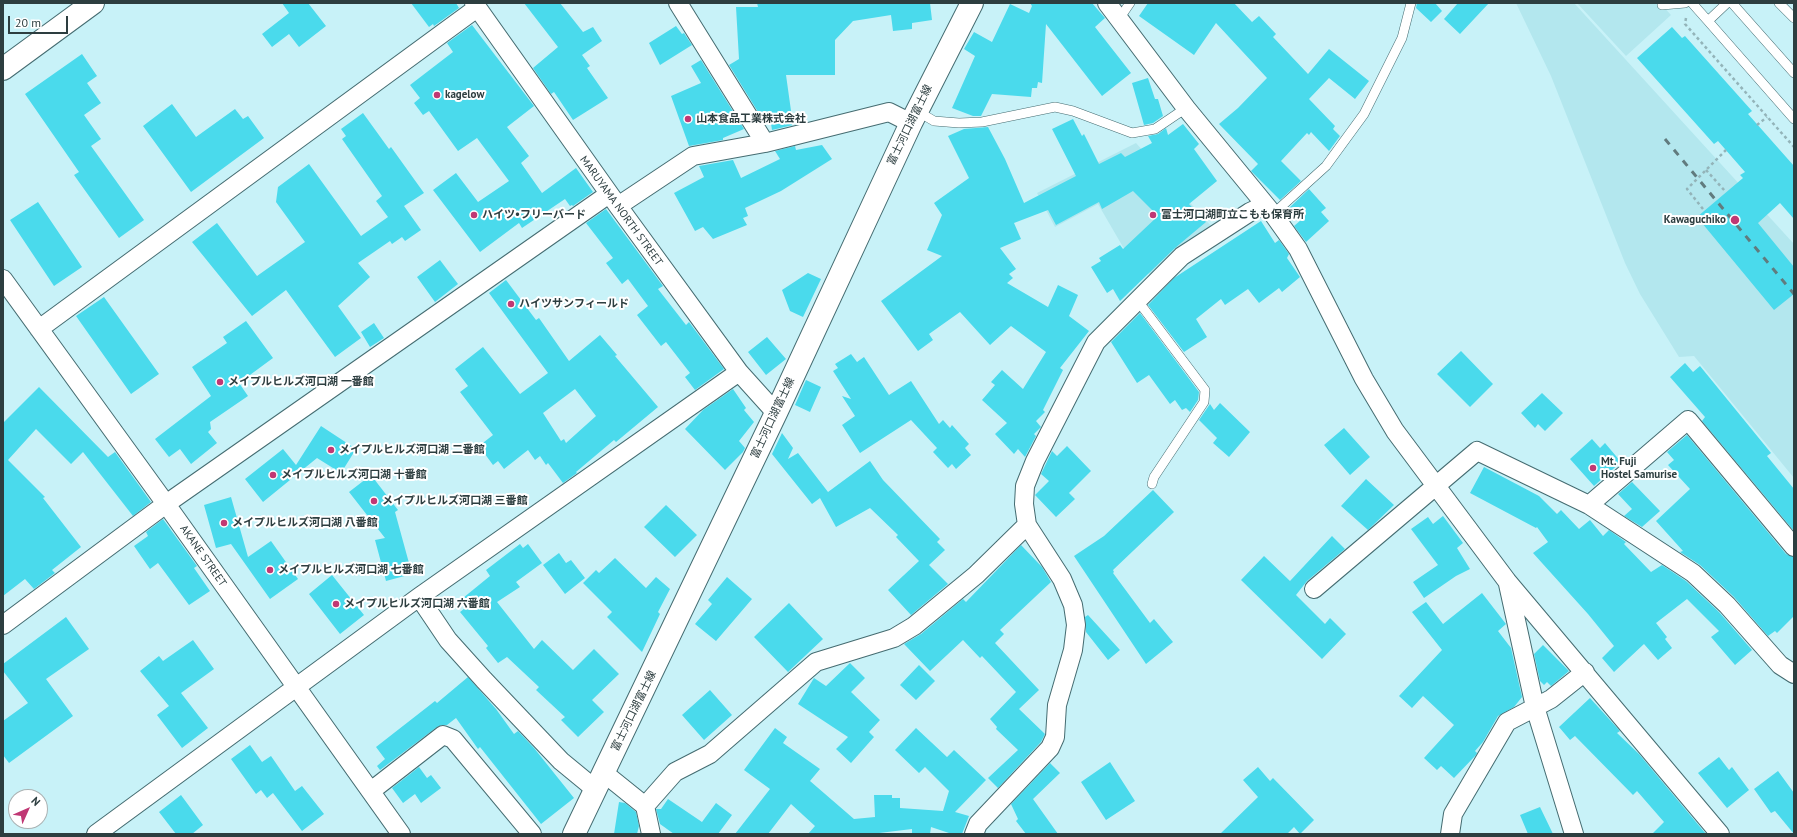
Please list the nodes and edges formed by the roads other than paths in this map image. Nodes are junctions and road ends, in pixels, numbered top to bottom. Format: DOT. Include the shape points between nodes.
graph roads {
  1 [pos="93,3"];
  2 [pos="678,3"];
  3 [pos="972,3"];
  4 [pos="1107,3"];
  5 [pos="1130,3"];
  6 [pos="1411,3"];
  7 [pos="1685,3"];
  8 [pos="1728,3"];
  9 [pos="1732,3"];
  10 [pos="1779,3"];
  11 [pos="475,5"];
  12 [pos="1662,5"];
  13 [pos="1694,5"];
  14 [pos="1794,18"];
  15 [pos="1119,19"];
  16 [pos="1708,21"];
  17 [pos="3,69"];
  18 [pos="1794,74"];
  19 [pos="1186,108"];
  20 [pos="914,117"];
  21 [pos="1794,119"];
  22 [pos="765,143"];
  23 [pos="613,200"];
  24 [pos="1269,209"];
  25 [pos="3,279"];
  26 [pos="1138,301"];
  27 [pos="39,329"];
  28 [pos="739,372"];
  29 [pos="776,413"];
  30 [pos="1152,484"];
  31 [pos="1436,486"];
  32 [pos="166,504"];
  33 [pos="1589,505"];
  34 [pos="1027,525"];
  35 [pos="1794,547"];
  36 [pos="1507,581"];
  37 [pos="1314,589"];
  38 [pos="419,597"];
  39 [pos="3,625"];
  40 [pos="1585,672"];
  41 [pos="1794,674"];
  42 [pos="295,687"];
  43 [pos="1535,707"];
  44 [pos="599,781"];
  45 [pos="371,791"];
  46 [pos="645,806"];
  47 [pos="96,834"];
  48 [pos="401,834"];
  49 [pos="532,834"];
  50 [pos="574,834"];
  51 [pos="652,834"];
  52 [pos="974,834"];
  53 [pos="1450,834"];
  54 [pos="1574,834"];
  55 [pos="1720,834"];
  1 -- 17 [label="main road"];
  2 -- 22 [label="street"];
  3 -- 20 [label="main road, 富士河口湖富士線"];
  4 -- 15 [label="street"];
  5 -- 15 [label="lane"];
  6 -- 24 [label="lane" via="1402,38 1364,114 1326,166"];
  7 -- 12 [label="lane"];
  8 -- 16 [label="lane"];
  9 -- 18 [label="lane"];
  10 -- 14 [label="lane"];
  11 -- 23 [label="street, MARUYAMA NORTH STREET"];
  11 -- 27 [label="street"];
  13 -- 16 [label="lane"];
  15 -- 19 [label="street"];
  16 -- 21 [label="lane"];
  19 -- 20 [label="lane" via="1155,129 1132,133 1055,107 982,122 959,123"];
  19 -- 24 [label="street"];
  20 -- 22 [label="street" via="889,112"];
  20 -- 29 [label="main road, 富士河口湖富士線"];
  22 -- 23 [label="street" via="693,156"];
  23 -- 28 [label="street, MARUYAMA NORTH STREET"];
  23 -- 32 [label="street"];
  24 -- 26 [label="street" via="1250,212 1182,256"];
  24 -- 31 [label="street" via="1305,262 1364,379 1395,431"];
  25 -- 27 [label="street, AKANE STREET"];
  26 -- 30 [label="lane" via="1205,390 1204,402 1154,477"];
  26 -- 34 [label="street" via="1096,342 1035,461 1025,486"];
  27 -- 32 [label="street, AKANE STREET"];
  28 -- 29 [label="street, MARUYAMA NORTH STREET"];
  28 -- 38 [label="street"];
  29 -- 44 [label="main road, 富士河口湖富士線"];
  31 -- 33 [label="street" via="1477,451"];
  31 -- 36 [label="street"];
  31 -- 37 [label="street"];
  32 -- 39 [label="street"];
  32 -- 42 [label="street, AKANE STREET"];
  33 -- 35 [label="street" via="1688,420"];
  33 -- 41 [label="street" via="1693,574 1727,605 1780,665"];
  34 -- 46 [label="street" via="976,575 914,626 894,638 816,662 710,754 674,772"];
  34 -- 52 [label="street" via="1062,579 1073,604 1076,625 1073,650 1057,705 1055,737 1050,748 978,824"];
  36 -- 40 [label="street"];
  36 -- 43 [label="street"];
  38 -- 42 [label="street"];
  38 -- 44 [label="street" via="448,640 561,760"];
  40 -- 43 [label="street" via="1551,699"];
  40 -- 55 [label="street"];
  42 -- 45 [label="street, AKANE STREET"];
  42 -- 47 [label="street"];
  43 -- 53 [label="street" via="1507,722 1452,814"];
  43 -- 54 [label="street"];
  44 -- 46 [label="street"];
  44 -- 50 [label="main road, 富士河口湖富士線"];
  45 -- 48 [label="street, AKANE STREET"];
  45 -- 49 [label="street" via="443,734 453,739"];
  46 -- 51 [label="street"];
}
